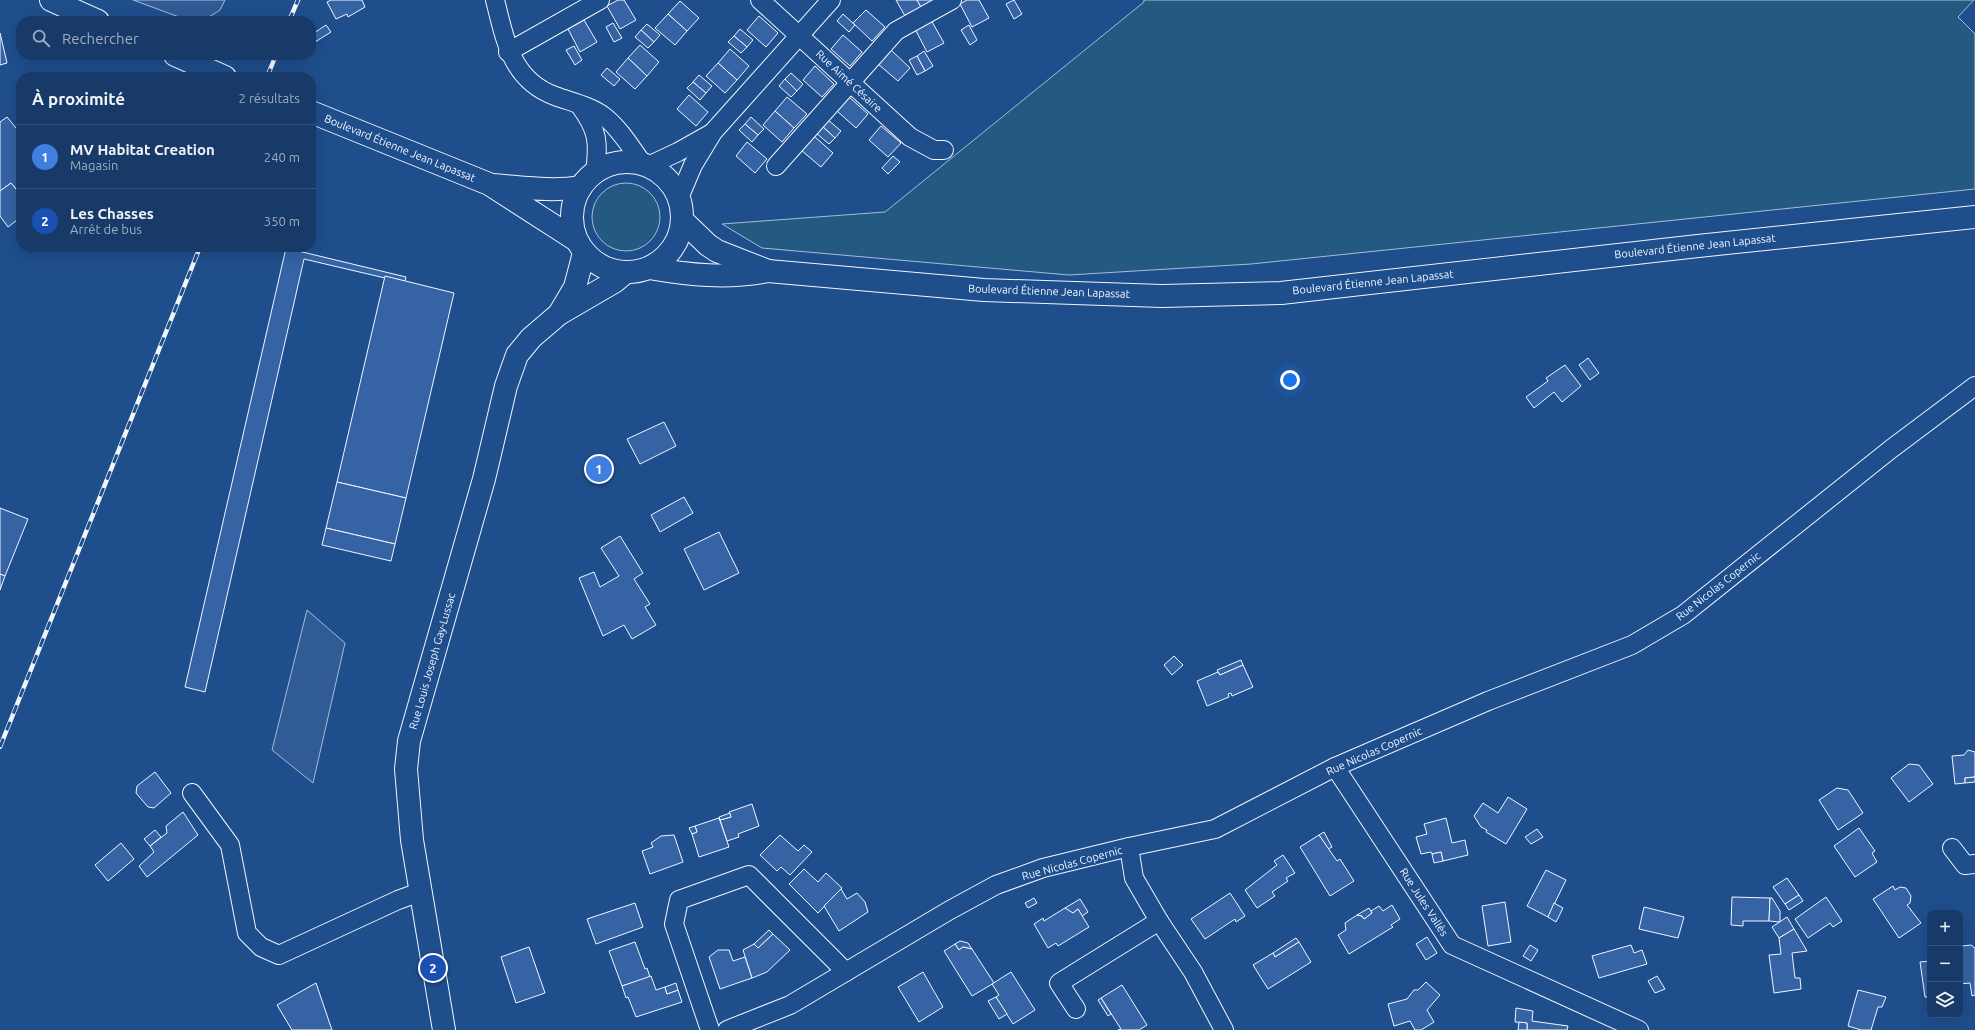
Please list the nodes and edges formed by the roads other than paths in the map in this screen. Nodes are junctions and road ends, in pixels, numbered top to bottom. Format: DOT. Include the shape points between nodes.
graph roads {
  1 [pos="51,0"];
  2 [pos="495,0"];
  3 [pos="600,0"];
  4 [pos="760,0"];
  5 [pos="831,0"];
  6 [pos="952,0"];
  7 [pos="87,16"];
  8 [pos="799,34"];
  9 [pos="508,52"];
  10 [pos="186,60"];
  11 [pos="214,72"];
  12 [pos="850,82"];
  13 [pos="580,106"];
  14 [pos="316,114"];
  15 [pos="712,132"];
  16 [pos="944,150"];
  17 [pos="645,165"];
  18 [pos="776,166"];
  19 [pos="588,179"];
  20 [pos="489,184"];
  21 [pos="679,198"];
  22 [pos="1975,216"];
  23 [pos="682,220"];
  24 [pos="580,246"];
  25 [pos="649,268"];
  26 [pos="768,271"];
  27 [pos="626,272"];
  28 [pos="559,314"];
  29 [pos="1975,386"];
  30 [pos="1335,767"];
  31 [pos="192,792"];
  32 [pos="1129,847"];
  33 [pos="1952,848"];
  34 [pos="1975,864"];
  35 [pos="420,892"];
  36 [pos="1159,921"];
  37 [pos="846,972"];
  38 [pos="1076,1009"];
  39 [pos="444,1030"];
  40 [pos="710,1030"];
  41 [pos="727,1030"];
  42 [pos="1224,1030"];
  43 [pos="1639,1030"];
  1 -- 7 [label="main road"];
  2 -- 9 [label="street"];
  3 -- 9 [label="street"];
  4 -- 8 [label="street, Rue Aimé Césaire"];
  5 -- 8 [label="street"];
  6 -- 12 [label="street" via="896,31"];
  8 -- 12 [label="street, Rue Aimé Césaire"];
  8 -- 15 [label="street"];
  9 -- 13 [label="street" via="535,85 549,94"];
  10 -- 11 [label="main road"];
  12 -- 16 [label="street, Rue Aimé Césaire" via="910,137 934,150"];
  12 -- 18 [label="street"];
  13 -- 17 [label="street" via="605,117 614,125"];
  13 -- 19 [label="street" via="596,133 597,150"];
  14 -- 20 [label="main road, Boulevard Étienne Jean Lapassat"];
  15 -- 17 [label="street" via="678,152"];
  15 -- 21 [label="street" via="693,165"];
  17 -- 19 [label="main road" via="627,162 610,164"];
  17 -- 21 [label="main road" via="667,179"];
  19 -- 20 [label="main road, Boulevard Étienne Jean Lapassat" via="564,190"];
  19 -- 24 [label="main road" via="573,204 572,222"];
  20 -- 24 [label="main road, Boulevard Étienne Jean Lapassat"];
  21 -- 23 [label="main road"];
  22 -- 26 [label="main road, Boulevard Étienne Jean Lapassat" via="1281,293 1162,296 984,290"];
  23 -- 25 [label="main road" via="679,235 672,249 662,260"];
  23 -- 26 [label="main road, Boulevard Étienne Jean Lapassat" via="717,251"];
  24 -- 27 [label="main road" via="596,263 610,270"];
  24 -- 28 [label="main road, Rue Louis Joseph Gay-Lussac" via="575,287"];
  25 -- 26 [label="main road, Boulevard Étienne Jean Lapassat" via="684,274 745,276"];
  25 -- 27 [label="main road"];
  27 -- 28 [label="main road, Rue Louis Joseph Gay-Lussac" via="614,282"];
  28 -- 35 [label="main road, Rue Louis Joseph Gay-Lussac" via="531,338 517,355 506,386 484,479 409,741 407,797"];
  29 -- 30 [label="street, Rue Nicolas Copernic" via="1676,619 1632,645 1488,701"];
  30 -- 32 [label="street, Rue Nicolas Copernic" via="1215,829"];
  30 -- 43 [label="street, Rue Jules Vallès" via="1452,944"];
  31 -- 35 [label="street" via="230,845 247,933 261,947 279,955"];
  32 -- 36 [label="street" via="1134,878"];
  32 -- 37 [label="street, Rue Nicolas Copernic" via="1043,868 996,885"];
  33 -- 34 [label="street" via="1965,865"];
  35 -- 39 [label="main road, Rue Louis Joseph Gay-Lussac"];
  36 -- 38 [label="street" via="1059,984"];
  36 -- 42 [label="street" via="1193,972"];
  37 -- 40 [label="street" via="749,875 679,900 674,924"];
  37 -- 41 [label="street, Rue Nicolas Copernic" via="790,1005"];
}
